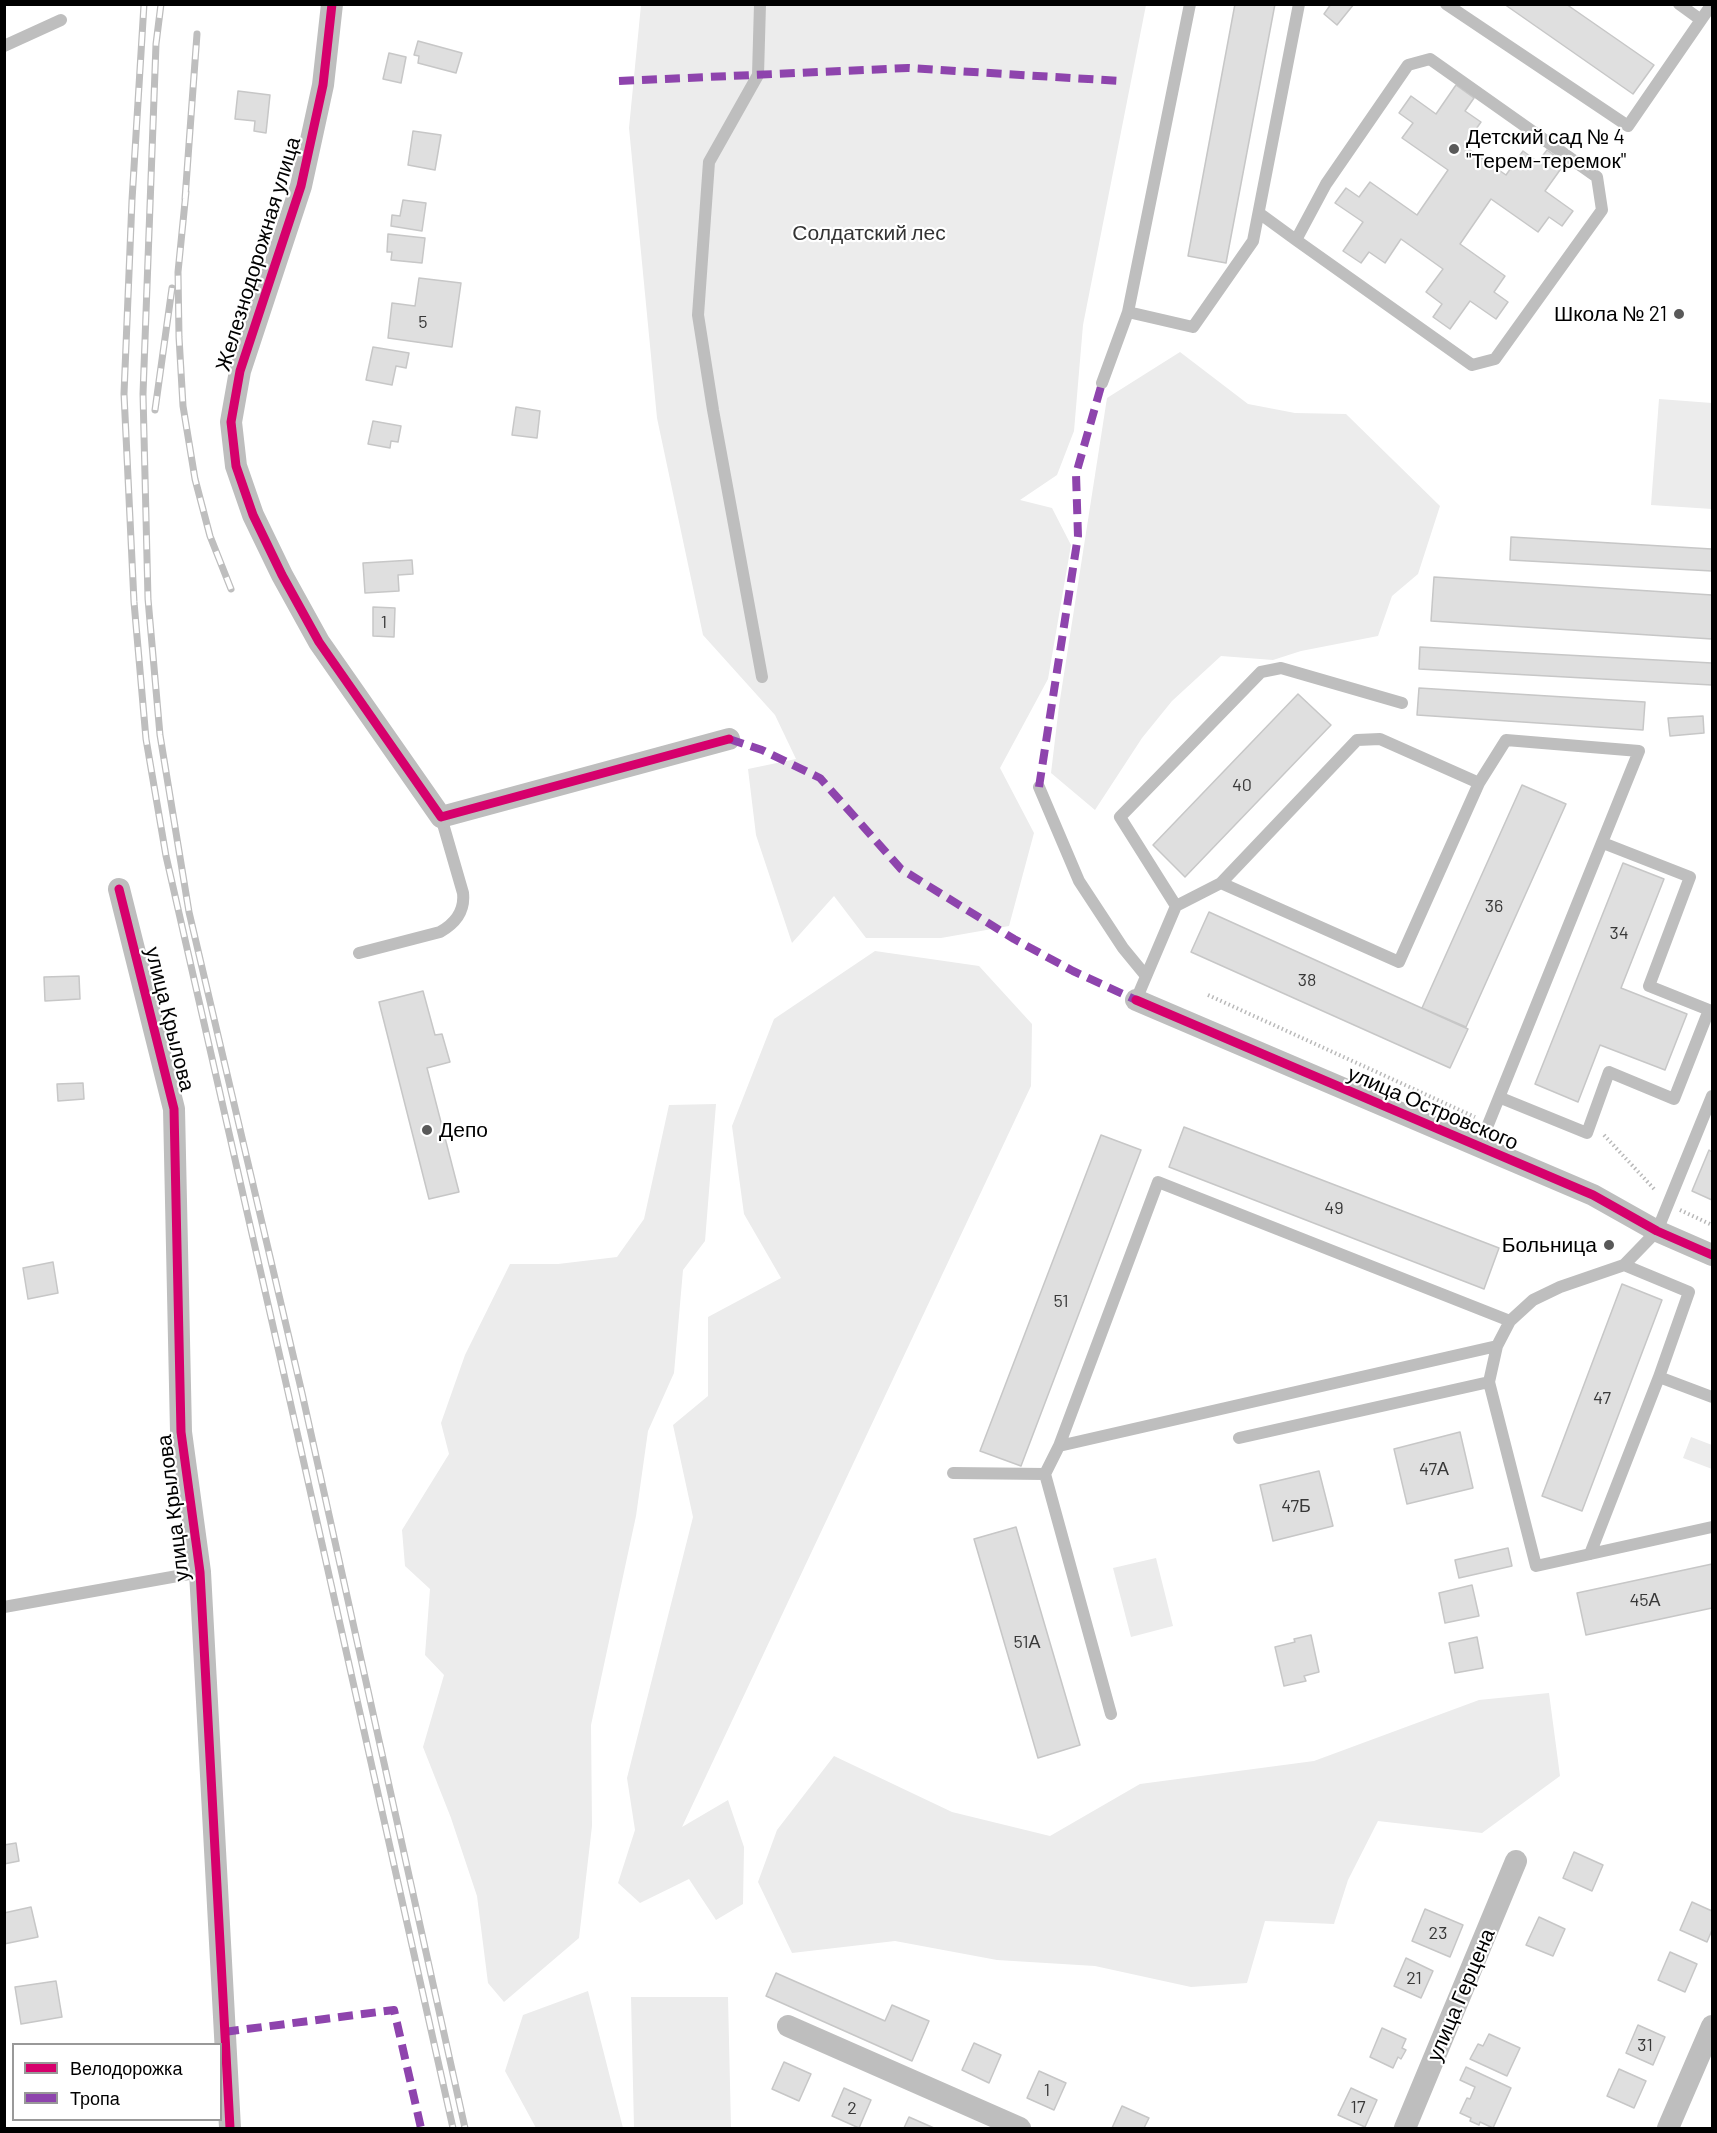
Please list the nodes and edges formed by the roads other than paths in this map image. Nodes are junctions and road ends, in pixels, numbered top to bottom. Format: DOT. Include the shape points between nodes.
graph roads {
  1 [pos="332,4"];
  2 [pos="760,4"];
  3 [pos="1191,4"];
  4 [pos="1299,4"];
  5 [pos="1446,4"];
  6 [pos="1680,4"];
  7 [pos="1712,4"];
  8 [pos="61,20"];
  9 [pos="1701,20"];
  10 [pos="4,46"];
  11 [pos="1259,213"];
  12 [pos="1296,240"];
  13 [pos="1128,312"];
  14 [pos="1102,383"];
  15 [pos="762,677"];
  16 [pos="1402,703"];
  17 [pos="729,739"];
  18 [pos="1479,783"];
  19 [pos="1039,787"];
  20 [pos="441,817"];
  21 [pos="1603,843"];
  22 [pos="1221,883"];
  23 [pos="119,889"];
  24 [pos="1176,906"];
  25 [pos="359,953"];
  26 [pos="1146,976"];
  27 [pos="1136,1000"];
  28 [pos="1713,1096"];
  29 [pos="1501,1098"];
  30 [pos="1479,1147"];
  31 [pos="1657,1231"];
  32 [pos="1713,1255"];
  33 [pos="1624,1265"];
  34 [pos="1510,1321"];
  35 [pos="1497,1346"];
  36 [pos="1659,1377"];
  37 [pos="1490,1382"];
  38 [pos="1713,1398"];
  39 [pos="1239,1438"];
  40 [pos="1059,1446"];
  41 [pos="953,1473"];
  42 [pos="1045,1474"];
  43 [pos="1713,1527"];
  44 [pos="1590,1554"];
  45 [pos="200,1572"];
  46 [pos="4,1607"];
  47 [pos="1111,1714"];
  48 [pos="1516,1861"];
  49 [pos="788,2026"];
  50 [pos="1713,2026"];
  51 [pos="230,2128"];
  52 [pos="1020,2128"];
  53 [pos="1405,2128"];
  54 [pos="1668,2128"];
  1 -- 20 [label="street, Железнодорожная улица" via="323,85 301,186 240,371 231,422 236,466 253,515 319,642"];
  2 -- 15 [label="lane" via="758,75 709,162 698,315"];
  3 -- 13 [label="lane"];
  4 -- 11 [label="lane"];
  5 -- 9 [label="lane" via="1628,126"];
  6 -- 9 [label="lane"];
  7 -- 9 [label="lane"];
  8 -- 10 [label="lane"];
  11 -- 12 [label="lane"];
  11 -- 13 [label="lane" via="1253,241 1193,327"];
  12 -- 12 [label="lane" via="1472,365 1495,359 1602,210 1597,177 1430,59 1408,65 1326,184"];
  13 -- 14 [label="lane"];
  16 -- 24 [label="lane" via="1281,668 1261,672 1120,818"];
  17 -- 20 [label="street"];
  18 -- 21 [label="lane" via="1506,740 1639,751"];
  18 -- 22 [label="lane" via="1380,739 1357,740"];
  18 -- 22 [label="lane" via="1400,962"];
  19 -- 26 [label="lane" via="1079,881"];
  20 -- 25 [label="lane" via="463,893 460,915 440,932"];
  21 -- 29 [label="lane"];
  21 -- 29 [label="lane" via="1690,877 1649,986 1709,1010 1674,1099 1609,1072 1587,1133"];
  22 -- 24 [label="lane"];
  23 -- 45 [label="street, улица Крылова" via="174,1109 181,1432"];
  24 -- 26 [label="lane"];
  26 -- 27 [label="lane"];
  27 -- 30 [label="street, улица Островского"];
  28 -- 31 [label="lane"];
  29 -- 30 [label="lane"];
  30 -- 31 [label="street, улица Островского" via="1593,1195"];
  31 -- 32 [label="street, улица Островского"];
  31 -- 33 [label="lane"];
  33 -- 34 [label="lane" via="1533,1300"];
  33 -- 36 [label="lane" via="1689,1292"];
  34 -- 35 [label="lane"];
  34 -- 40 [label="lane" via="1158,1182"];
  35 -- 37 [label="lane"];
  35 -- 40 [label="lane"];
  36 -- 38 [label="lane"];
  36 -- 44 [label="lane"];
  37 -- 39 [label="lane"];
  37 -- 44 [label="lane" via="1536,1566"];
  40 -- 42 [label="lane"];
  41 -- 42 [label="lane"];
  42 -- 47 [label="lane"];
  43 -- 44 [label="lane"];
  45 -- 46 [label="lane"];
  45 -- 51 [label="street, улица Крылова"];
  48 -- 53 [label="street, улица Герцена"];
  49 -- 52 [label="street"];
  50 -- 54 [label="street"];
}
